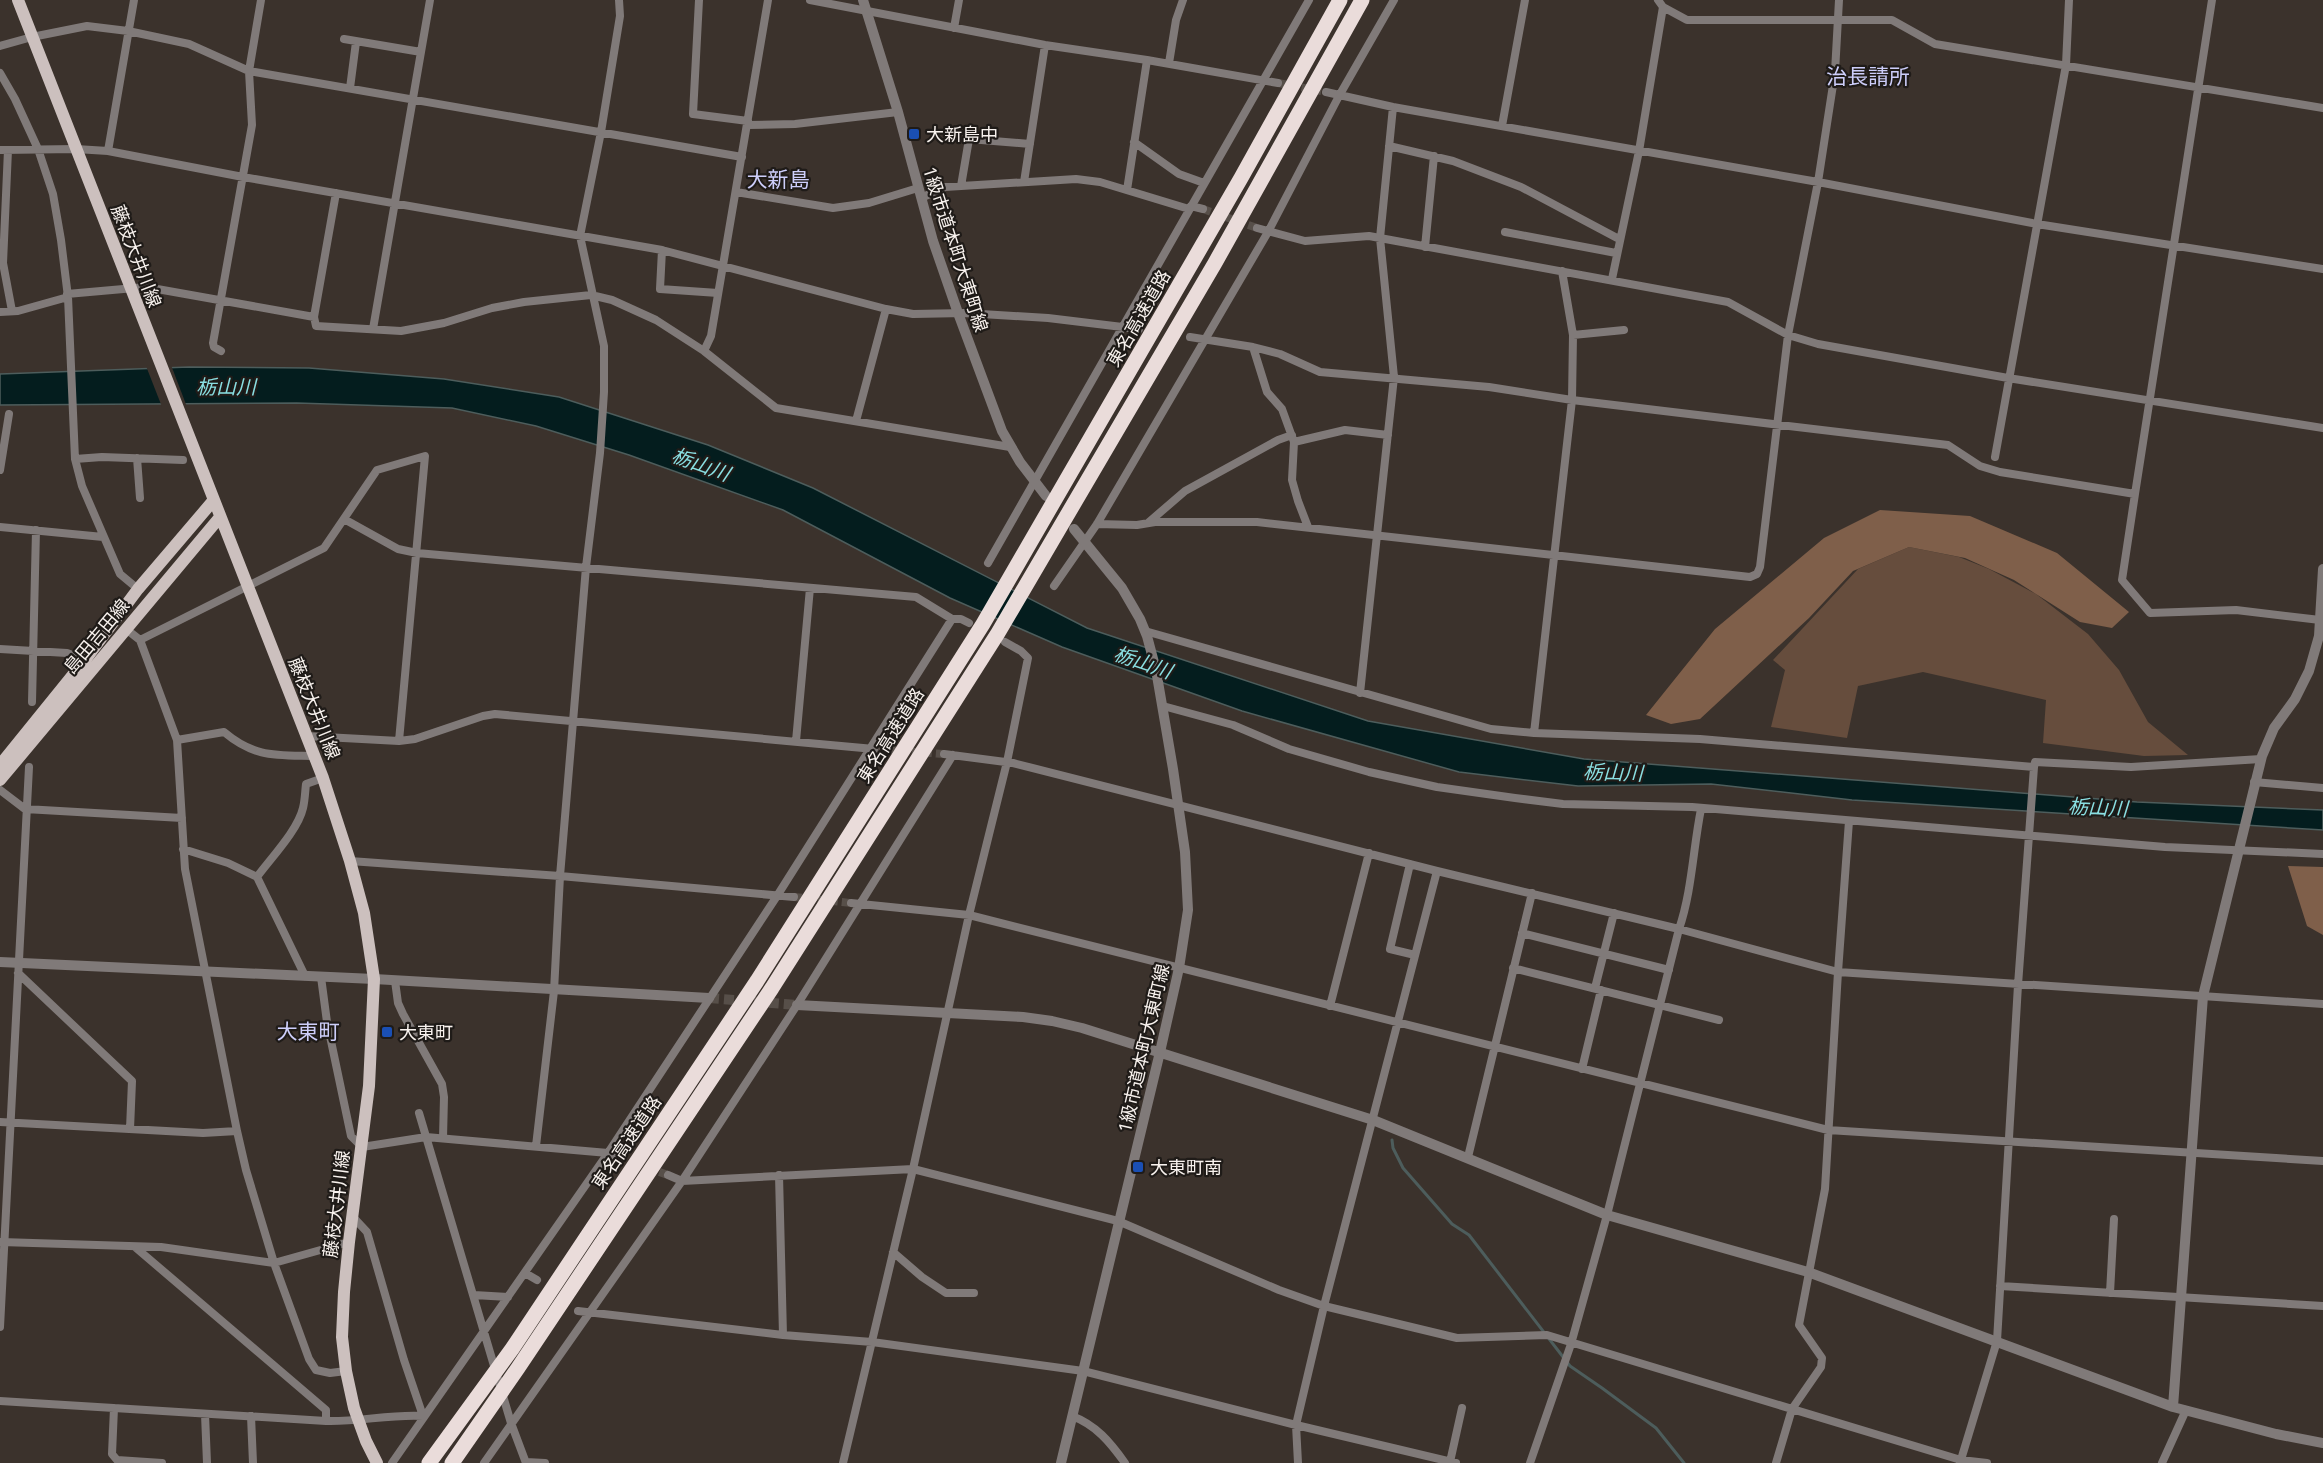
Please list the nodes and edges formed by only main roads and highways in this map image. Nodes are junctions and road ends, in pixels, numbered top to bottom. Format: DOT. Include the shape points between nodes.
graph roads {
  1 [pos="18,0"];
  2 [pos="1340,0"];
  3 [pos="1362,0"];
  4 [pos="213,501"];
  5 [pos="220,517"];
  6 [pos="0,765"];
  7 [pos="0,780"];
  8 [pos="377,1463"];
  9 [pos="429,1463"];
  10 [pos="452,1463"];
  1 -- 4 [label="main road, 藤枝大井川線"];
  2 -- 9 [label="highway, 東名高速道路" via="1009,581 976,623 757,981 512,1349"];
  3 -- 10 [label="highway, 東名高速道路" via="1215,263 1025,587 1001,637 772,988"];
  4 -- 5 [label="main road, 藤枝大井川線"];
  4 -- 6 [label="main road, 島田吉田線" via="138,588"];
  5 -- 7 [label="main road, 島田吉田線"];
  5 -- 8 [label="main road, 藤枝大井川線" via="323,778 364,913 374,979 369,1086 349,1242 342,1337 357,1420"];
}
